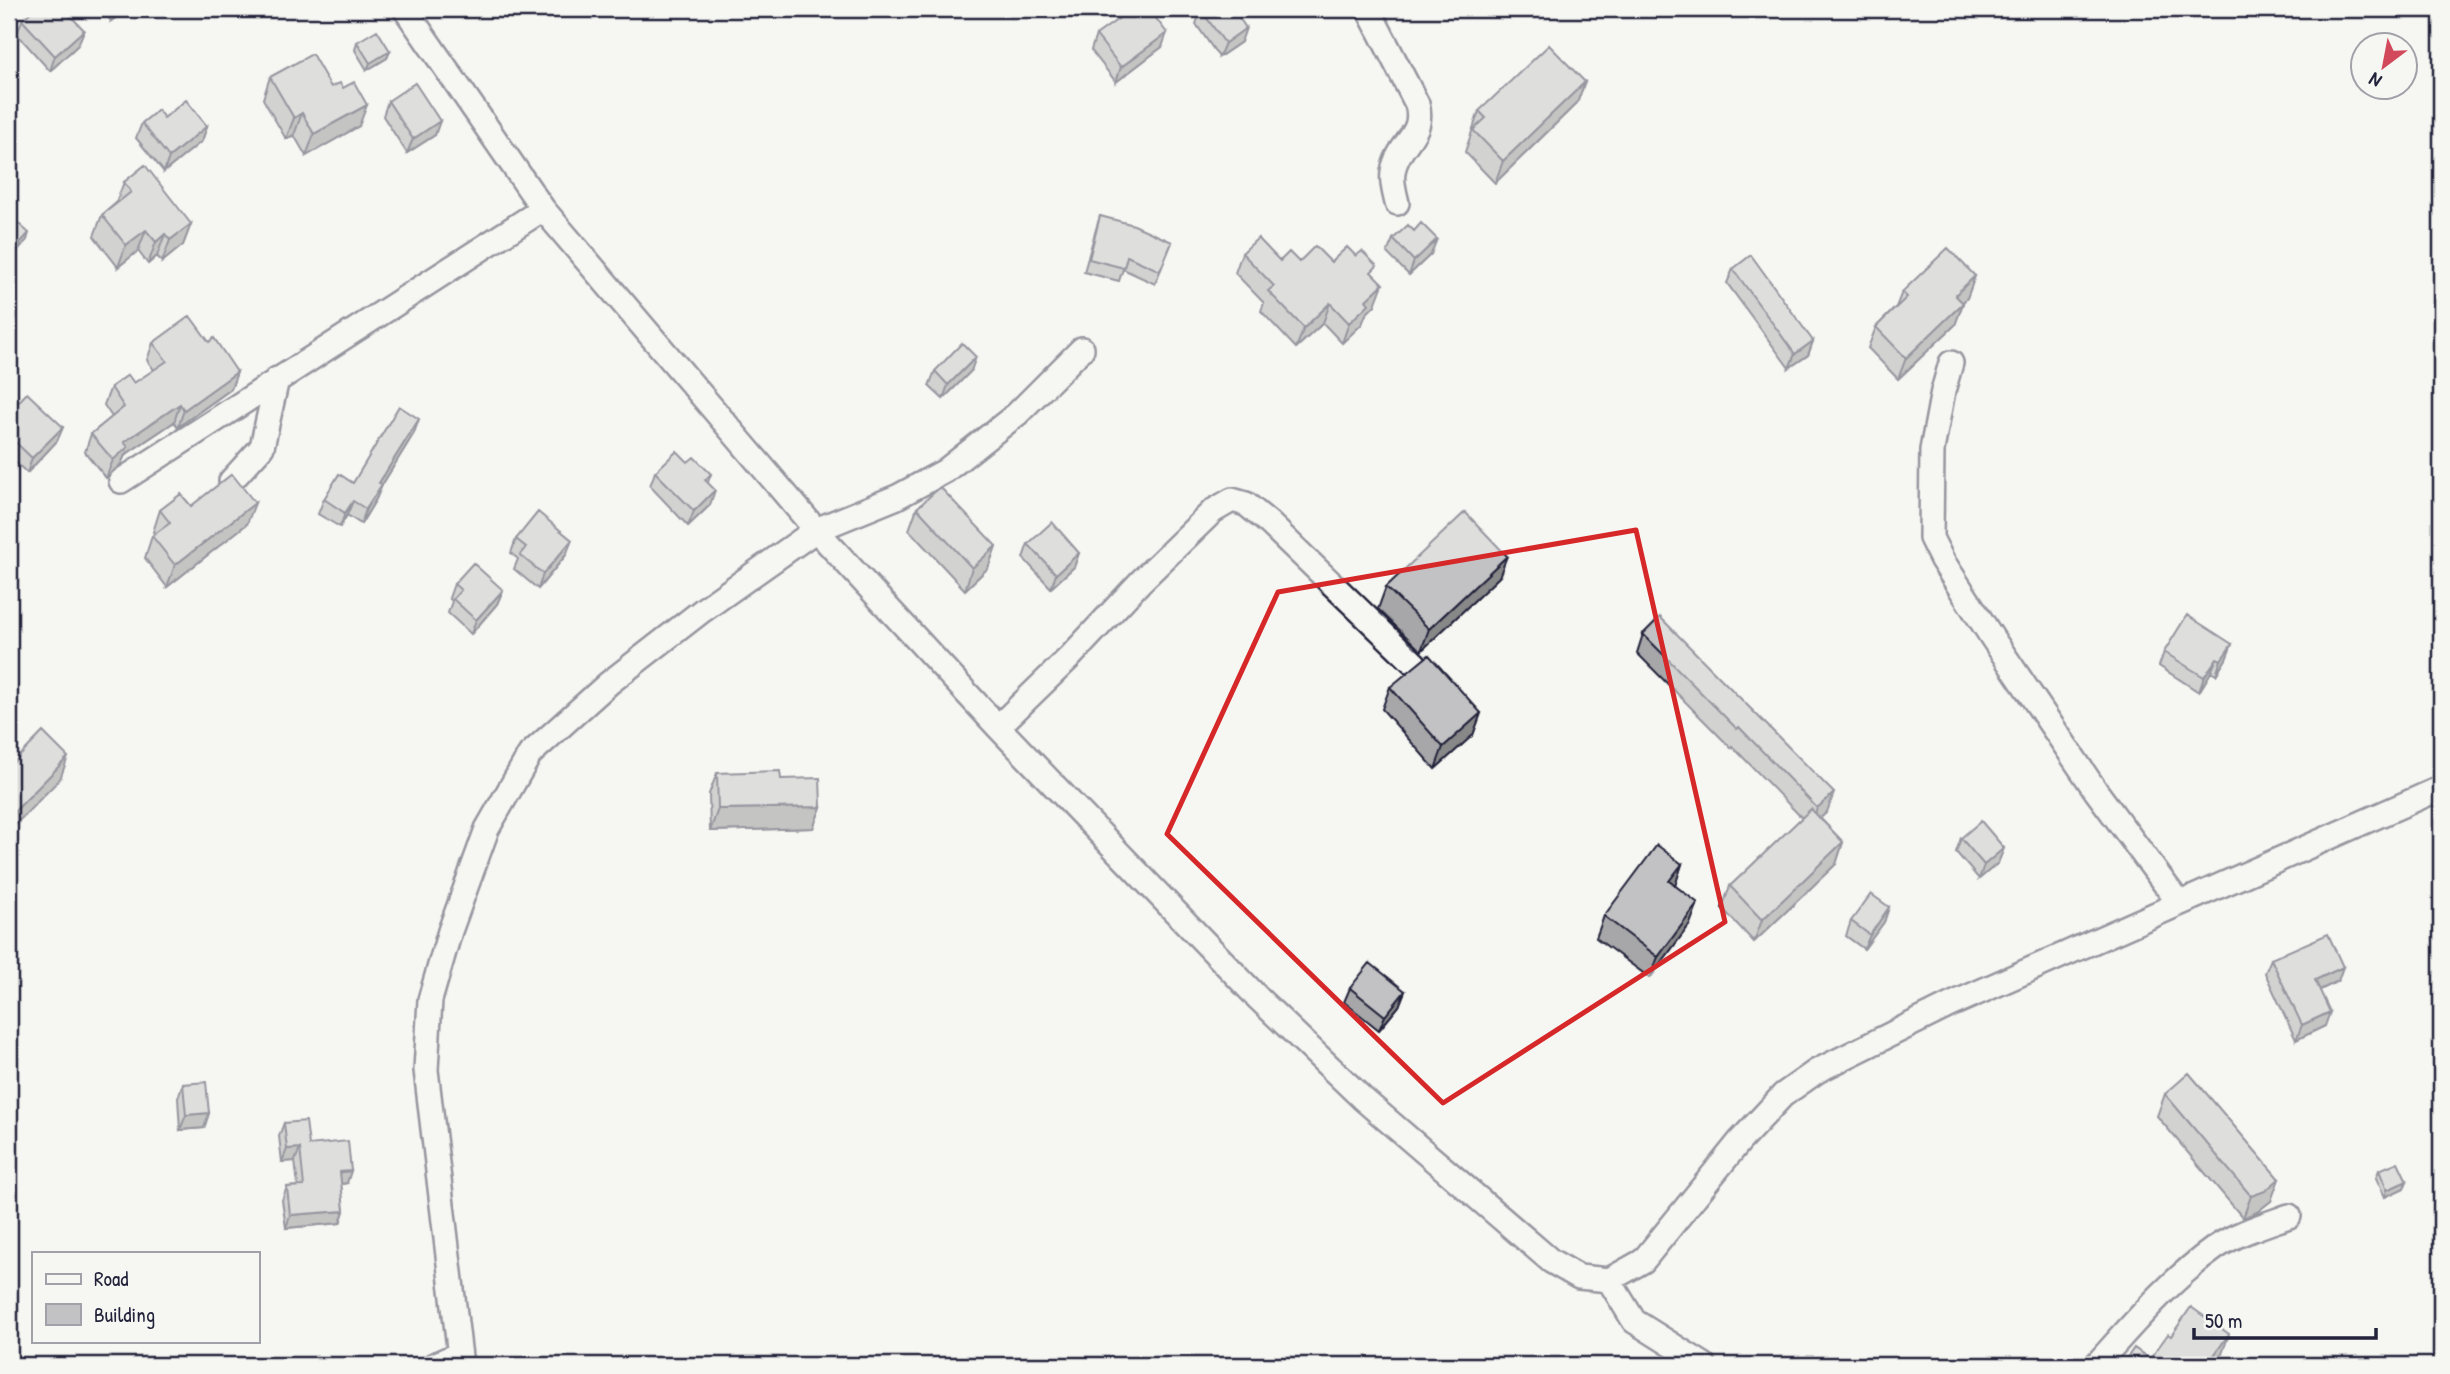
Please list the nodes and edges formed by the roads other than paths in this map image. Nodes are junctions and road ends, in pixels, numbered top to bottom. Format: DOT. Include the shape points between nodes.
graph roads {
  1 [pos="405,9"];
  2 [pos="1368,9"];
  3 [pos="1397,203"];
  4 [pos="543,209"];
  5 [pos="1082,349"];
  6 [pos="1951,363"];
  7 [pos="277,379"];
  8 [pos="121,481"];
  9 [pos="231,481"];
  10 [pos="816,530"];
  11 [pos="1415,664"];
  12 [pos="998,727"];
  13 [pos="2441,788"];
  14 [pos="2179,903"];
  15 [pos="2289,1216"];
  16 [pos="1609,1280"];
  17 [pos="460,1359"];
  18 [pos="434,1365"];
  19 [pos="1704,1365"];
  20 [pos="2096,1365"];
  1 -- 4 [label="street"];
  2 -- 3 [label="street" via="1420,117 1395,164 1392,183"];
  4 -- 7 [label="street"];
  4 -- 10 [label="street"];
  5 -- 10 [label="street" via="1017,414 945,471 897,497"];
  6 -- 14 [label="street" via="1932,450 1931,538 2000,650"];
  7 -- 8 [label="street"];
  7 -- 9 [label="street" via="262,447"];
  10 -- 12 [label="street"];
  10 -- 17 [label="street" via="609,683 530,754 487,829 438,968 426,1040 425,1070"];
  11 -- 12 [label="street" via="1269,523 1246,504 1232,500 1213,511 1159,563"];
  12 -- 16 [label="street" via="1259,999 1363,1099 1551,1261 1579,1277"];
  13 -- 14 [label="street"];
  14 -- 16 [label="street" via="1950,1005 1816,1071 1783,1095 1741,1141 1643,1261"];
  15 -- 20 [label="street" via="2216,1247 2182,1275"];
  16 -- 19 [label="street" via="1634,1321"];
  17 -- 18 [label="street"];
}
